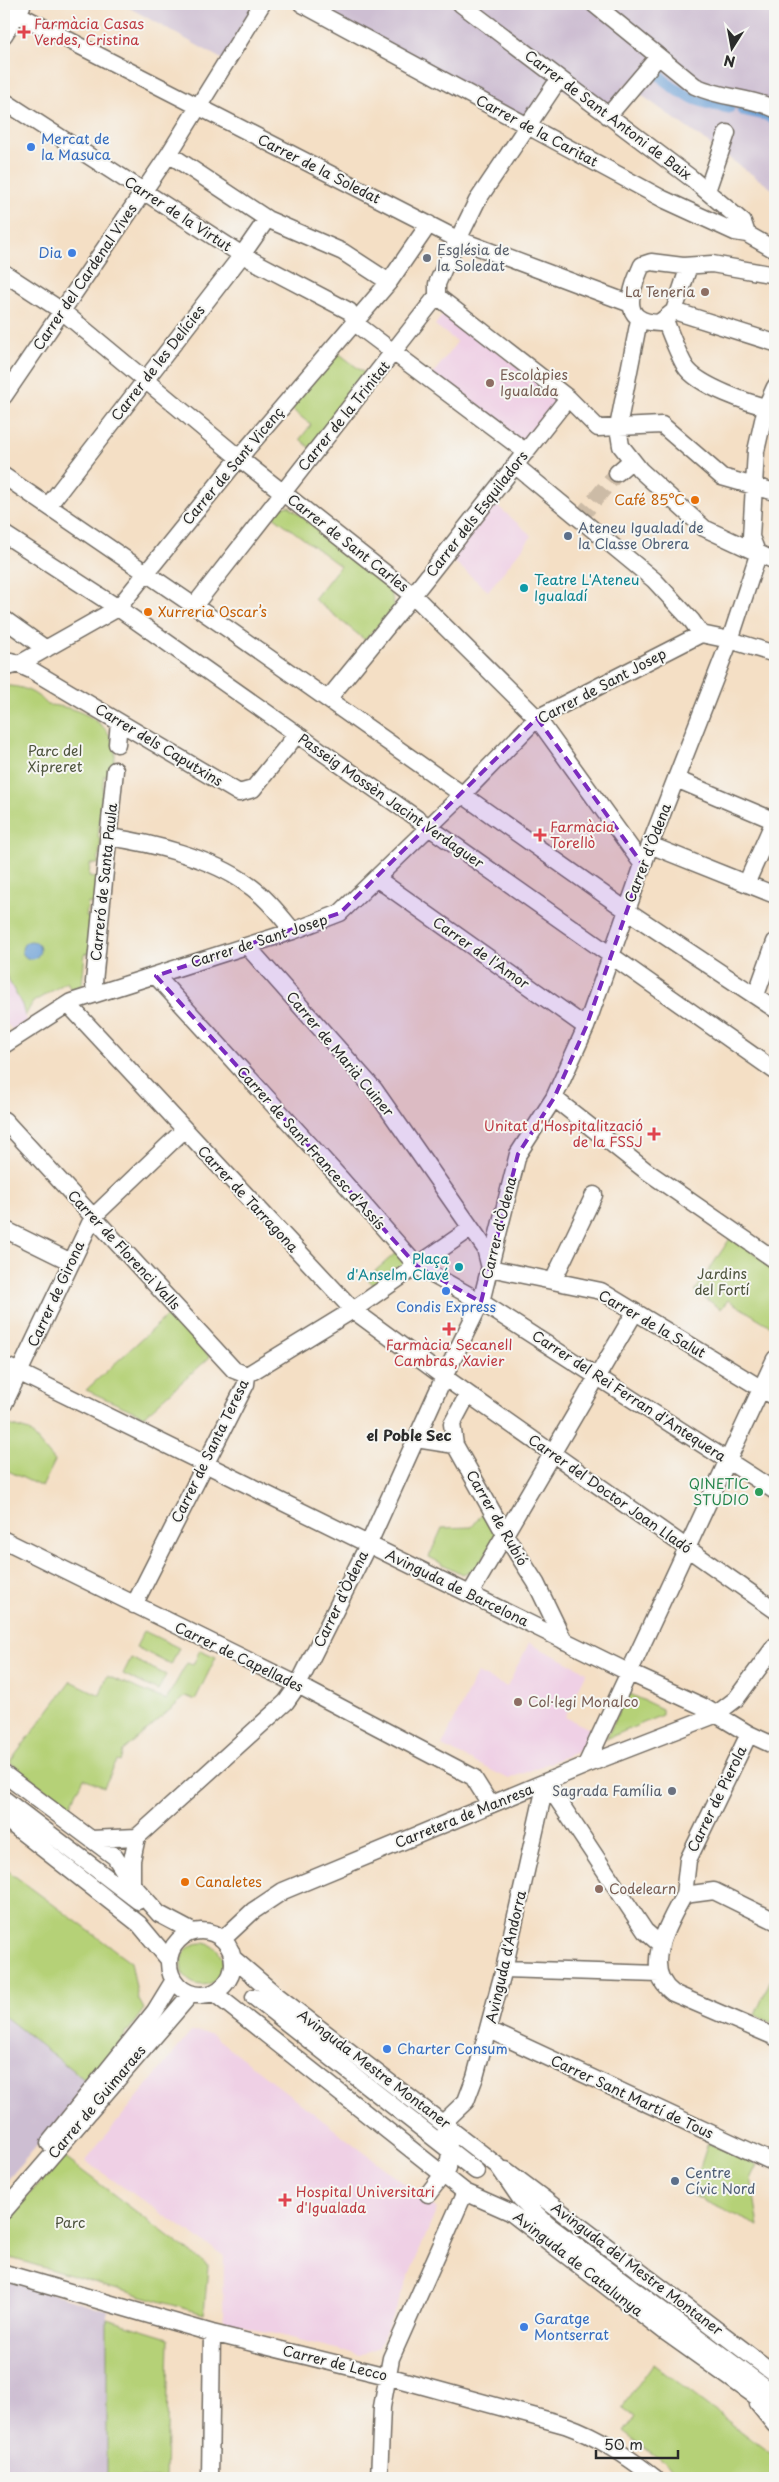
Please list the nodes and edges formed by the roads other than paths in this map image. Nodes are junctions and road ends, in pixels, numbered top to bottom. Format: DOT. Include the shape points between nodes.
graph roads {
  1 [pos="262,4"];
  2 [pos="302,4"];
  3 [pos="460,4"];
  4 [pos="594,4"];
  5 [pos="15,8"];
  6 [pos="4,34"];
  7 [pos="658,57"];
  8 [pos="559,79"];
  9 [pos="4,101"];
  10 [pos="199,107"];
  11 [pos="775,109"];
  12 [pos="608,116"];
  13 [pos="528,126"];
  14 [pos="727,133"];
  15 [pos="169,154"];
  16 [pos="143,192"];
  17 [pos="709,193"];
  18 [pos="701,217"];
  19 [pos="267,219"];
  20 [pos="429,224"];
  21 [pos="747,234"];
  22 [pos="457,240"];
  23 [pos="775,250"];
  24 [pos="242,255"];
  25 [pos="683,266"];
  26 [pos="4,273"];
  27 [pos="775,275"];
  28 [pos="389,282"];
  29 [pos="437,296"];
  30 [pos="631,304"];
  31 [pos="62,311"];
  32 [pos="670,316"];
  33 [pos="356,319"];
  34 [pos="639,320"];
  35 [pos="775,343"];
  36 [pos="394,354"];
  37 [pos="145,378"];
  38 [pos="775,387"];
  39 [pos="4,396"];
  40 [pos="568,398"];
  41 [pos="770,415"];
  42 [pos="618,427"];
  43 [pos="526,452"];
  44 [pos="239,458"];
  45 [pos="632,460"];
  46 [pos="516,466"];
  47 [pos="617,473"];
  48 [pos="4,476"];
  49 [pos="753,486"];
  50 [pos="283,492"];
  51 [pos="775,492"];
  52 [pos="48,506"];
  53 [pos="4,534"];
  54 [pos="758,555"];
  55 [pos="775,561"];
  56 [pos="145,572"];
  57 [pos="413,595"];
  58 [pos="194,606"];
  59 [pos="118,608"];
  60 [pos="4,620"];
  61 [pos="701,634"];
  62 [pos="730,640"];
  63 [pos="46,649"];
  64 [pos="775,654"];
  65 [pos="9,664"];
  66 [pos="328,699"];
  67 [pos="537,718"];
  68 [pos="119,722"];
  69 [pos="297,734"];
  70 [pos="117,744"];
  71 [pos="115,770"];
  72 [pos="676,779"];
  73 [pos="462,795"];
  74 [pos="775,821"];
  75 [pos="428,827"];
  76 [pos="109,837"];
  77 [pos="650,845"];
  78 [pos="642,865"];
  79 [pos="376,878"];
  80 [pos="747,882"];
  81 [pos="775,895"];
  82 [pos="626,910"];
  83 [pos="293,931"];
  84 [pos="775,942"];
  85 [pos="247,946"];
  86 [pos="611,957"];
  87 [pos="156,976"];
  88 [pos="95,994"];
  89 [pos="756,996"];
  90 [pos="68,1004"];
  91 [pos="775,1009"];
  92 [pos="586,1027"];
  93 [pos="4,1045"];
  94 [pos="775,1071"];
  95 [pos="554,1098"];
  96 [pos="4,1120"];
  97 [pos="184,1130"];
  98 [pos="594,1196"];
  99 [pos="93,1217"];
  100 [pos="4,1229"];
  101 [pos="470,1229"];
  102 [pos="775,1260"];
  103 [pos="71,1262"];
  104 [pos="416,1266"];
  105 [pos="490,1268"];
  106 [pos="553,1282"];
  107 [pos="481,1302"];
  108 [pos="353,1310"];
  109 [pos="635,1312"];
  110 [pos="775,1359"];
  111 [pos="4,1365"];
  112 [pos="20,1373"];
  113 [pos="247,1375"];
  114 [pos="599,1376"];
  115 [pos="444,1377"];
  116 [pos="768,1392"];
  117 [pos="468,1394"];
  118 [pos="4,1404"];
  119 [pos="416,1439"];
  120 [pos="455,1445"];
  121 [pos="553,1453"];
  122 [pos="728,1460"];
  123 [pos="204,1463"];
  124 [pos="775,1491"];
  125 [pos="506,1536"];
  126 [pos="4,1540"];
  127 [pos="368,1544"];
  128 [pos="687,1549"];
  129 [pos="470,1594"];
  130 [pos="134,1605"];
  131 [pos="775,1610"];
  132 [pos="564,1641"];
  133 [pos="775,1646"];
  134 [pos="630,1673"];
  135 [pos="298,1686"];
  136 [pos="715,1715"];
  137 [pos="749,1734"];
  138 [pos="775,1746"];
  139 [pos="586,1765"];
  140 [pos="4,1774"];
  141 [pos="473,1777"];
  142 [pos="546,1782"];
  143 [pos="4,1799"];
  144 [pos="490,1804"];
  145 [pos="469,1813"];
  146 [pos="4,1818"];
  147 [pos="137,1836"];
  148 [pos="91,1839"];
  149 [pos="132,1884"];
  150 [pos="684,1895"];
  151 [pos="159,1914"];
  152 [pos="775,1921"];
  153 [pos="193,1932"];
  154 [pos="223,1939"];
  155 [pos="661,1945"];
  156 [pos="234,1959"];
  157 [pos="169,1960"];
  158 [pos="504,1969"];
  159 [pos="659,1974"];
  160 [pos="174,1980"];
  161 [pos="214,1993"];
  162 [pos="191,1994"];
  163 [pos="254,1997"];
  164 [pos="489,2030"];
  165 [pos="775,2037"];
  166 [pos="444,2122"];
  167 [pos="450,2152"];
  168 [pos="775,2162"];
  169 [pos="498,2166"];
  170 [pos="476,2171"];
  171 [pos="443,2174"];
  172 [pos="511,2184"];
  173 [pos="465,2192"];
  174 [pos="4,2194"];
  175 [pos="428,2194"];
  176 [pos="4,2211"];
  177 [pos="4,2273"];
  178 [pos="212,2333"];
  179 [pos="756,2360"];
  180 [pos="775,2374"];
  181 [pos="387,2376"];
  182 [pos="744,2387"];
  183 [pos="775,2390"];
  184 [pos="775,2395"];
  185 [pos="775,2410"];
  186 [pos="775,2425"];
  187 [pos="210,2478"];
  188 [pos="379,2478"];
  189 [pos="655,2478"];
  1 -- 10 [label="street, Carrer del Cardenal Vives"];
  2 -- 13 [label="street, Carrer de la Caritat"];
  3 -- 8 [label="street, Carrer de Sant Antoni de Baix"];
  4 -- 7 [label="street"];
  5 -- 6 [label="street"];
  5 -- 10 [label="street, Carrer de la Soledat"];
  7 -- 11 [label="street" via="712,94 747,98"];
  7 -- 12 [label="street"];
  8 -- 12 [label="street, Carrer de Sant Antoni de Baix"];
  8 -- 13 [label="street, Carrer de la Trinitat"];
  9 -- 16 [label="street, Carrer de la Virtut"];
  10 -- 15 [label="street, Carrer del Cardenal Vives"];
  10 -- 20 [label="street, Carrer de la Soledat"];
  12 -- 17 [label="street, Carrer de Sant Antoni de Baix"];
  13 -- 18 [label="street, Carrer de la Caritat"];
  13 -- 22 [label="street, Carrer de la Trinitat" via="477,201"];
  14 -- 17 [label="street"];
  15 -- 16 [label="street, Carrer del Cardenal Vives"];
  15 -- 19 [label="street"];
  16 -- 24 [label="street, Carrer de la Virtut"];
  16 -- 31 [label="street, Carrer del Cardenal Vives"];
  17 -- 18 [label="street"];
  17 -- 21 [label="street, Carrer de Sant Antoni de Baix" via="743,222"];
  18 -- 21 [label="street, Carrer de la Caritat"];
  19 -- 24 [label="street, Carrer de les Delícies"];
  19 -- 28 [label="street" via="343,252"];
  20 -- 22 [label="street, Carrer de la Soledat"];
  20 -- 28 [label="street, Carrer de Sant Vicenç"];
  21 -- 23 [label="street, Carrer de la Caritat"];
  22 -- 29 [label="street, Carrer de la Trinitat" via="436,284"];
  22 -- 30 [label="street, Carrer de la Soledat"];
  24 -- 33 [label="street, Carrer de la Virtut" via="350,311"];
  24 -- 37 [label="street, Carrer de les Delícies"];
  25 -- 27 [label="street" via="712,264"];
  25 -- 30 [label="street" via="651,262 642,265"];
  25 -- 32 [label="street" via="687,272"];
  26 -- 31 [label="street, Carrer de Sant Carles"];
  28 -- 33 [label="street, Carrer de Sant Vicenç"];
  29 -- 36 [label="street, Carrer de la Trinitat"];
  29 -- 40 [label="street"];
  30 -- 34 [label="street" via="632,312"];
  31 -- 37 [label="street, Carrer de Sant Carles"];
  31 -- 39 [label="street, Carrer del Cardenal Vives"];
  32 -- 34 [label="street" via="659,323"];
  32 -- 35 [label="street" via="697,320"];
  32 -- 41 [label="street" via="685,366 693,375"];
  33 -- 36 [label="street, Carrer de la Virtut" via="360,327"];
  33 -- 44 [label="street, Carrer de Sant Vicenç"];
  34 -- 42 [label="street"];
  36 -- 43 [label="street, Carrer de la Virtut"];
  36 -- 50 [label="street, Carrer de la Trinitat"];
  37 -- 44 [label="street, Carrer de Sant Carles"];
  37 -- 52 [label="street, Carrer de les Delícies"];
  38 -- 41 [label="street"];
  40 -- 42 [label="street" via="598,428"];
  40 -- 43 [label="street, Carrer dels Esquiladors"];
  41 -- 49 [label="street" via="756,451"];
  42 -- 45 [label="street" via="620,446"];
  42 -- 49 [label="street" via="662,425 722,477"];
  43 -- 46 [label="street, Carrer dels Esquiladors"];
  44 -- 50 [label="street, Carrer de Sant Carles"];
  44 -- 56 [label="street, Carrer de Sant Vicenç"];
  45 -- 47 [label="street"];
  45 -- 54 [label="street" via="664,494 704,528"];
  46 -- 57 [label="street, Carrer dels Esquiladors"];
  46 -- 61 [label="street" via="654,580"];
  48 -- 52 [label="street"];
  49 -- 51 [label="street"];
  49 -- 54 [label="street" via="751,537"];
  50 -- 57 [label="street, Carrer de Sant Carles"];
  50 -- 58 [label="street, Carrer de la Trinitat"];
  52 -- 56 [label="street"];
  53 -- 59 [label="street, Passeig Mossèn Jacint Verdaguer"];
  54 -- 55 [label="street"];
  54 -- 62 [label="street, Carrer d'Òdena"];
  56 -- 58 [label="street"];
  56 -- 59 [label="street, Carrer de Sant Vicenç"];
  57 -- 66 [label="street, Carrer dels Esquiladors"];
  57 -- 67 [label="street, Carrer de Sant Carles"];
  58 -- 66 [label="street"];
  59 -- 63 [label="street, Carrer de Sant Vicenç"];
  59 -- 69 [label="street, Passeig Mossèn Jacint Verdaguer"];
  60 -- 63 [label="street"];
  61 -- 62 [label="street"];
  61 -- 67 [label="street, Carrer de Sant Josep"];
  62 -- 64 [label="street"];
  62 -- 72 [label="street, Carrer d'Òdena"];
  63 -- 65 [label="street, Carrer de Sant Vicenç"];
  65 -- 68 [label="street, Carrer dels Caputxins"];
  66 -- 73 [label="street"];
  67 -- 73 [label="street, Carrer de Sant Josep"];
  67 -- 78 [label="street, Carrer de Sant Carles"];
  68 -- 69 [label="street, Carrer dels Caputxins" via="239,793 252,789"];
  68 -- 70 [label="street"];
  69 -- 75 [label="street, Passeig Mossèn Jacint Verdaguer"];
  71 -- 76 [label="street, Carreró de Santa Paula"];
  72 -- 74 [label="street"];
  72 -- 77 [label="street, Carrer d'Òdena"];
  73 -- 75 [label="street, Carrer de Sant Josep"];
  73 -- 82 [label="street"];
  74 -- 80 [label="street"];
  75 -- 79 [label="street, Carrer de Sant Josep"];
  75 -- 86 [label="street, Passeig Mossèn Jacint Verdaguer"];
  76 -- 83 [label="street" via="199,859 232,874 263,897"];
  76 -- 88 [label="street, Carreró de Santa Paula"];
  77 -- 78 [label="street, Carrer d'Òdena"];
  77 -- 80 [label="street"];
  78 -- 82 [label="street, Carrer d'Òdena"];
  79 -- 83 [label="street, Carrer de Sant Josep" via="340,913"];
  79 -- 92 [label="street, Carrer de l'Amor"];
  80 -- 81 [label="street"];
  82 -- 86 [label="street, Carrer d'Òdena"];
  82 -- 89 [label="street"];
  83 -- 85 [label="street, Carrer de Sant Josep"];
  84 -- 89 [label="street"];
  85 -- 87 [label="street, Carrer de Sant Josep"];
  85 -- 101 [label="street, Carrer de Marià Cuiner" via="374,1089"];
  86 -- 92 [label="street, Carrer d'Òdena"];
  86 -- 94 [label="street, Passeig Mossèn Jacint Verdaguer"];
  87 -- 88 [label="street, Carrer de Sant Josep"];
  87 -- 104 [label="street, Carrer de Sant Francesc d'Assís"];
  88 -- 90 [label="street, Carrer de Sant Josep"];
  89 -- 91 [label="street"];
  90 -- 93 [label="street, Carrer de Sant Josep"];
  90 -- 97 [label="street, Carrer de Tarragona"];
  92 -- 95 [label="street, Carrer d'Òdena"];
  95 -- 102 [label="street" via="645,1170"];
  95 -- 105 [label="street, Carrer d'Òdena" via="518,1154"];
  96 -- 99 [label="street, Carrer de Florenci Valls"];
  97 -- 99 [label="street, Carrer de Girona"];
  97 -- 108 [label="street, Carrer de Tarragona"];
  98 -- 106 [label="street"];
  99 -- 103 [label="street, Carrer de Girona"];
  99 -- 113 [label="street, Carrer de Florenci Valls" via="234,1370"];
  100 -- 103 [label="street"];
  101 -- 104 [label="street, Carrer de Santa Teresa"];
  101 -- 105 [label="street, Carrer de Marià Cuiner" via="485,1248"];
  103 -- 112 [label="street, Carrer de Girona"];
  104 -- 107 [label="street, Carrer de Sant Francesc d'Assís"];
  104 -- 108 [label="street, Carrer de Santa Teresa"];
  105 -- 106 [label="street, Carrer de la Salut"];
  105 -- 107 [label="street, Carrer d'Òdena"];
  106 -- 109 [label="street, Carrer de la Salut" via="601,1291"];
  107 -- 114 [label="street, Carrer del Rei Ferran d'Antequera"];
  107 -- 115 [label="street, Carrer d'Òdena"];
  108 -- 113 [label="street, Carrer de Santa Teresa"];
  108 -- 115 [label="street, Carrer de Tarragona"];
  109 -- 114 [label="street"];
  109 -- 116 [label="street, Carrer de la Salut"];
  110 -- 116 [label="street"];
  111 -- 112 [label="street, Avinguda de Barcelona"];
  112 -- 118 [label="street, Carrer de Girona"];
  112 -- 123 [label="street, Avinguda de Barcelona"];
  113 -- 123 [label="street, Carrer de Santa Teresa" via="247,1381"];
  114 -- 121 [label="street"];
  114 -- 122 [label="street, Carrer del Rei Ferran d'Antequera"];
  115 -- 117 [label="street, Carrer del Doctor Joan Lladó"];
  115 -- 119 [label="street, Carrer d'Òdena"];
  116 -- 122 [label="street"];
  117 -- 120 [label="street, Carrer de Rubió" via="452,1424"];
  117 -- 121 [label="street, Carrer del Doctor Joan Lladó"];
  119 -- 120 [label="street"];
  119 -- 127 [label="street, Carrer d'Òdena"];
  120 -- 125 [label="street, Carrer de Rubió"];
  121 -- 125 [label="street"];
  121 -- 128 [label="street, Carrer del Doctor Joan Lladó"];
  122 -- 124 [label="street, Carrer del Rei Ferran d'Antequera"];
  122 -- 128 [label="street"];
  123 -- 127 [label="street, Avinguda de Barcelona"];
  123 -- 130 [label="street, Carrer de Santa Teresa"];
  125 -- 129 [label="street"];
  125 -- 132 [label="street, Carrer de Rubió" via="536,1583"];
  126 -- 130 [label="street, Carrer de Capellades"];
  127 -- 129 [label="street, Avinguda de Barcelona"];
  127 -- 135 [label="street, Carrer d'Òdena"];
  128 -- 131 [label="street, Carrer del Doctor Joan Lladó"];
  128 -- 134 [label="street"];
  129 -- 132 [label="street, Avinguda de Barcelona"];
  130 -- 135 [label="street, Carrer de Capellades"];
  132 -- 134 [label="street, Avinguda de Barcelona"];
  133 -- 136 [label="street, Carretera de Manresa" via="736,1699"];
  134 -- 136 [label="street, Avinguda de Barcelona"];
  134 -- 139 [label="street"];
  135 -- 141 [label="street, Carrer de Capellades"];
  135 -- 147 [label="street, Carrer d'Òdena" via="290,1698"];
  136 -- 137 [label="street, Avinguda de Barcelona"];
  136 -- 139 [label="street, Carretera de Manresa"];
  137 -- 138 [label="street, Avinguda de Barcelona"];
  137 -- 150 [label="street, Carrer de Pierola" via="688,1860"];
  139 -- 142 [label="street, Carretera de Manresa"];
  140 -- 148 [label="street"];
  141 -- 144 [label="street"];
  141 -- 145 [label="street" via="475,1797"];
  142 -- 144 [label="street, Carretera de Manresa"];
  142 -- 155 [label="street" via="645,1931"];
  142 -- 158 [label="street, Avinguda d'Andorra"];
  143 -- 151 [label="street"];
  144 -- 145 [label="street, Carretera de Manresa"];
  145 -- 154 [label="street, Carretera de Manresa" via="283,1891 253,1911"];
  146 -- 157 [label="street" via="138,1924"];
  147 -- 148 [label="street"];
  147 -- 149 [label="street"];
  148 -- 149 [label="street" via="115,1857"];
  149 -- 151 [label="street"];
  150 -- 152 [label="street" via="714,1891"];
  150 -- 155 [label="street" via="665,1930"];
  151 -- 153 [label="street"];
  153 -- 154 [label="street" via="208,1932"];
  153 -- 157 [label="street" via="174,1944"];
  154 -- 156 [label="street"];
  155 -- 159 [label="street"];
  156 -- 161 [label="street" via="228,1982"];
  156 -- 166 [label="street, Avinguda Mestre Montaner" via="275,1994"];
  157 -- 160 [label="street"];
  158 -- 159 [label="street"];
  158 -- 164 [label="street, Avinguda d'Andorra"];
  159 -- 165 [label="street" via="664,1986 673,1993"];
  160 -- 162 [label="street"];
  160 -- 174 [label="street, Carrer de Guimaraes" via="155,2011 102,2080"];
  161 -- 162 [label="street"];
  161 -- 171 [label="street, Avinguda de Catalunya"];
  162 -- 176 [label="street, Carrer de Guimaraes"];
  163 -- 167 [label="street"];
  164 -- 166 [label="street, Avinguda d'Andorra" via="466,2101"];
  164 -- 168 [label="street, Carrer Sant Martí de Tous"];
  166 -- 167 [label="street"];
  166 -- 169 [label="street, Avinguda Mestre Montaner"];
  167 -- 170 [label="street"];
  167 -- 171 [label="street" via="448,2168"];
  169 -- 172 [label="street, Avinguda Mestre Montaner"];
  169 -- 179 [label="street, Avinguda del Mestre Montaner"];
  171 -- 173 [label="street, Avinguda de Catalunya"];
  171 -- 175 [label="street"];
  172 -- 184 [label="street, Avinguda de Catalunya" via="520,2198 548,2224"];
  173 -- 181 [label="street" via="391,2358"];
  173 -- 182 [label="street, Avinguda de Catalunya" via="510,2212 664,2331"];
  177 -- 178 [label="street, Carrer de Lecco"];
  178 -- 181 [label="street, Carrer de Lecco"];
  178 -- 187 [label="street"];
  179 -- 180 [label="street, Avinguda del Mestre Montaner"];
  179 -- 183 [label="street"];
  181 -- 188 [label="street" via="382,2407"];
  181 -- 189 [label="street, Carrer de Lecco" via="587,2433"];
  182 -- 185 [label="street, Avinguda de Catalunya"];
  182 -- 186 [label="street"];
}
